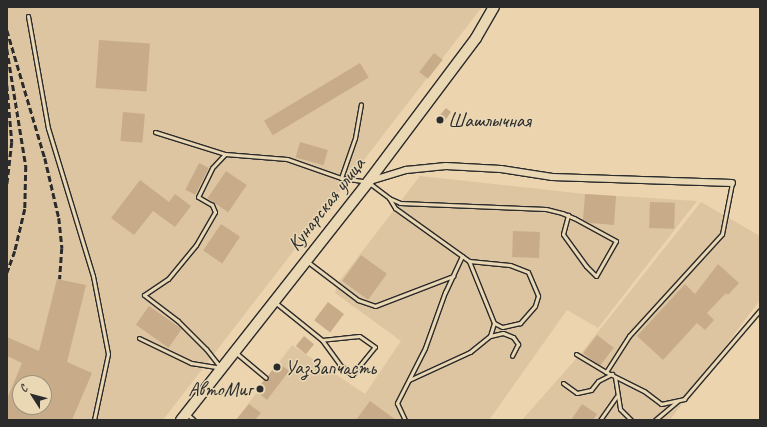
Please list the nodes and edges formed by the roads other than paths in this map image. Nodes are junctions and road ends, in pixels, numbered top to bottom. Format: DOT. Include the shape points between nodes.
graph roads {
  1 [pos="494,7"];
  2 [pos="28,16"];
  3 [pos="361,105"];
  4 [pos="155,132"];
  5 [pos="225,154"];
  6 [pos="341,178"];
  7 [pos="368,182"];
  8 [pos="732,183"];
  9 [pos="389,198"];
  10 [pos="568,216"];
  11 [pos="462,256"];
  12 [pos="306,260"];
  13 [pos="469,261"];
  14 [pos="453,276"];
  15 [pos="273,301"];
  16 [pos="760,310"];
  17 [pos="494,323"];
  18 [pos="502,327"];
  19 [pos="503,333"];
  20 [pos="490,336"];
  21 [pos="139,338"];
  22 [pos="322,340"];
  23 [pos="234,351"];
  24 [pos="576,354"];
  25 [pos="512,356"];
  26 [pos="221,368"];
  27 [pos="606,372"];
  28 [pos="612,374"];
  29 [pos="616,377"];
  30 [pos="266,378"];
  31 [pos="409,380"];
  32 [pos="563,383"];
  33 [pos="617,396"];
  34 [pos="680,400"];
  35 [pos="187,418"];
  36 [pos="94,420"];
  37 [pos="405,420"];
  38 [pos="600,420"];
  39 [pos="631,420"];
  40 [pos="655,420"];
  1 -- 7 [label="main road, Кунарская улица" via="476,38"];
  2 -- 36 [label="lane" via="48,128 93,276 108,354"];
  3 -- 6 [label="lane" via="355,138"];
  4 -- 5 [label="lane"];
  5 -- 6 [label="lane" via="287,160"];
  5 -- 26 [label="lane" via="212,168 198,197 212,205 215,212 200,239 168,278 144,295 178,321"];
  6 -- 7 [label="lane"];
  7 -- 8 [label="street" via="406,170 446,166 501,169 552,177"];
  7 -- 9 [label="lane"];
  7 -- 12 [label="main road, Кунарская улица"];
  8 -- 27 [label="lane" via="722,234 633,330"];
  9 -- 10 [label="lane" via="400,203 546,209"];
  9 -- 11 [label="lane" via="395,208"];
  10 -- 10 [label="lane" via="616,241 596,276 563,234"];
  11 -- 13 [label="lane"];
  11 -- 14 [label="lane"];
  12 -- 14 [label="lane" via="358,300 375,306"];
  12 -- 15 [label="main road, Кунарская улица"];
  13 -- 17 [label="lane"];
  13 -- 18 [label="lane" via="516,267 528,272 533,280 538,296 535,306 520,323"];
  14 -- 31 [label="lane"];
  15 -- 22 [label="lane"];
  15 -- 23 [label="main road, Кунарская улица"];
  16 -- 34 [label="lane" via="684,399"];
  17 -- 18 [label="lane"];
  17 -- 20 [label="lane"];
  18 -- 19 [label="lane"];
  19 -- 20 [label="lane"];
  19 -- 25 [label="lane" via="513,337 518,344"];
  20 -- 31 [label="lane" via="470,352"];
  21 -- 26 [label="lane" via="191,362"];
  22 -- 22 [label="lane" via="341,366 352,375 375,347 359,336"];
  23 -- 26 [label="main road, Кунарская улица"];
  23 -- 30 [label="lane"];
  24 -- 27 [label="lane"];
  26 -- 35 [label="main road, Кунарская улица"];
  27 -- 28 [label="lane"];
  28 -- 29 [label="lane"];
  28 -- 32 [label="lane" via="598,381 591,390 577,393"];
  29 -- 33 [label="lane"];
  29 -- 34 [label="lane" via="644,391 661,404"];
  31 -- 37 [label="lane" via="397,403"];
  33 -- 38 [label="lane"];
  33 -- 39 [label="lane" via="620,409"];
  34 -- 40 [label="lane"];
}
